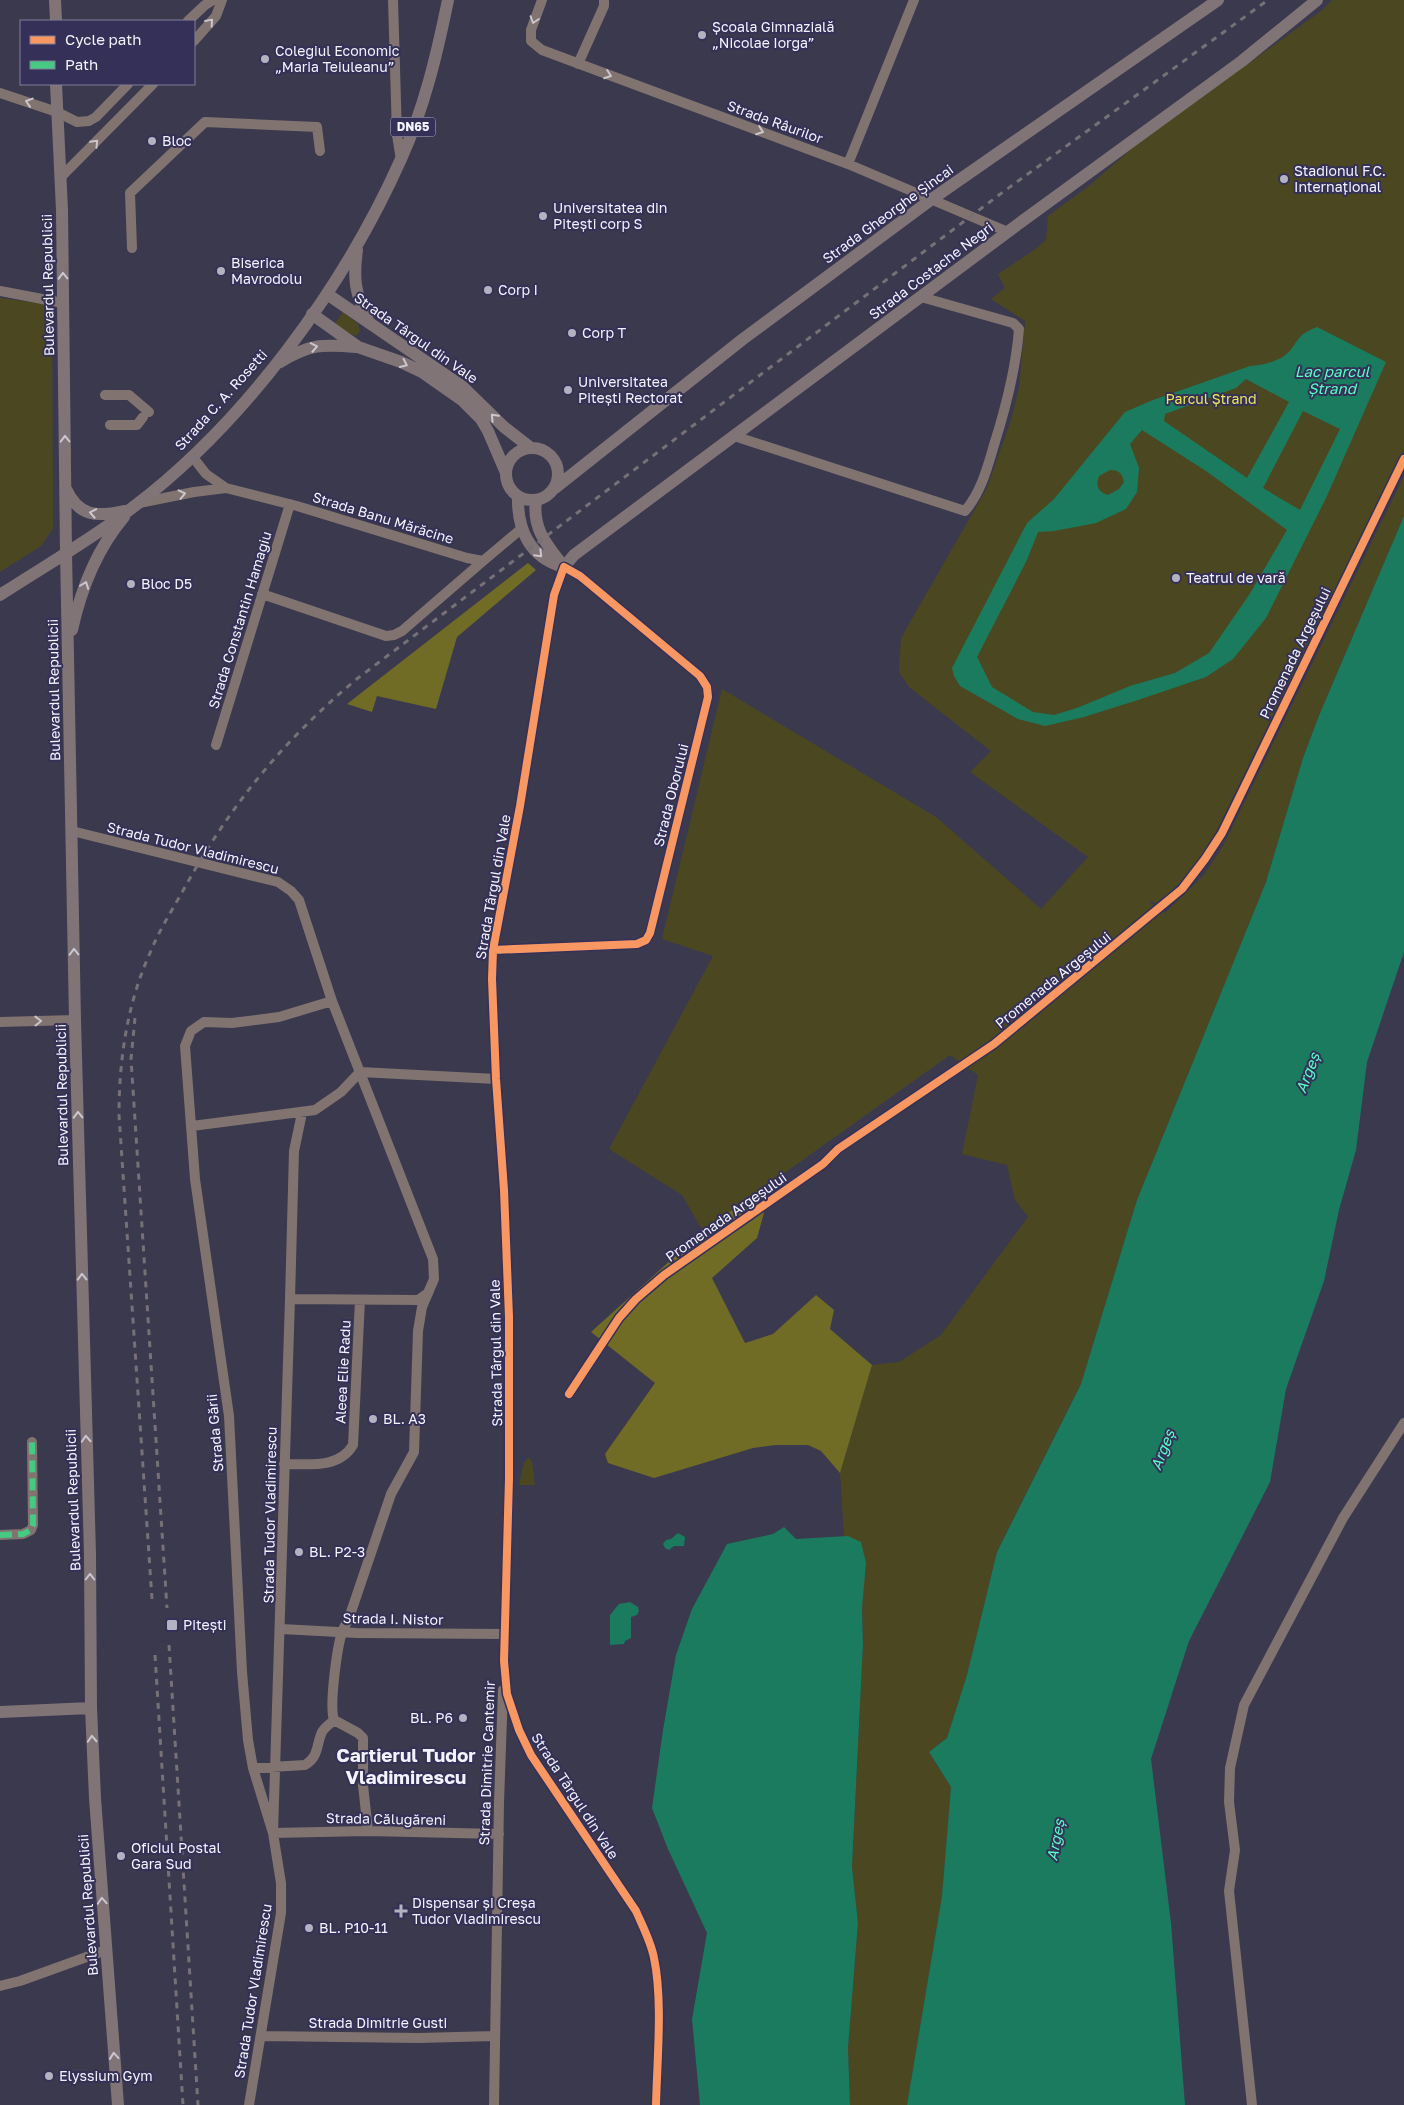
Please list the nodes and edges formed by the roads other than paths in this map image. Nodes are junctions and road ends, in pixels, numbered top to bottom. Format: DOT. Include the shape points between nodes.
graph roads {
  1 [pos="55,0"];
  2 [pos="212,0"];
  3 [pos="222,0"];
  4 [pos="393,0"];
  5 [pos="448,0"];
  6 [pos="542,0"];
  7 [pos="604,0"];
  8 [pos="914,0"];
  9 [pos="1218,0"];
  10 [pos="1317,0"];
  11 [pos="56,20"];
  12 [pos="189,20"];
  13 [pos="195,40"];
  14 [pos="578,64"];
  15 [pos="56,85"];
  16 [pos="127,85"];
  17 [pos="151,85"];
  18 [pos="0,93"];
  19 [pos="57,112"];
  20 [pos="320,151"];
  21 [pos="401,160"];
  22 [pos="848,164"];
  23 [pos="60,178"];
  24 [pos="932,199"];
  25 [pos="1008,232"];
  26 [pos="357,246"];
  27 [pos="132,248"];
  28 [pos="0,292"];
  29 [pos="327,294"];
  30 [pos="921,297"];
  31 [pos="63,303"];
  32 [pos="312,314"];
  33 [pos="369,322"];
  34 [pos="358,347"];
  35 [pos="273,366"];
  36 [pos="105,395"];
  37 [pos="110,425"];
  38 [pos="734,436"];
  39 [pos="531,448"];
  40 [pos="192,456"];
  41 [pos="556,464"];
  42 [pos="586,464"];
  43 [pos="506,473"];
  44 [pos="65,488"];
  45 [pos="226,488"];
  46 [pos="555,488"];
  47 [pos="518,496"];
  48 [pos="536,500"];
  49 [pos="290,504"];
  50 [pos="135,506"];
  51 [pos="521,529"];
  52 [pos="66,552"];
  53 [pos="483,562"];
  54 [pos="564,567"];
  55 [pos="262,594"];
  56 [pos="0,595"];
  57 [pos="68,649"];
  58 [pos="216,745"];
  59 [pos="72,831"];
  60 [pos="493,950"];
  61 [pos="332,1001"];
  62 [pos="75,1020"];
  63 [pos="0,1022"];
  64 [pos="360,1072"];
  65 [pos="496,1078"];
  66 [pos="302,1113"];
  67 [pos="192,1126"];
  68 [pos="429,1293"];
  69 [pos="290,1299"];
  70 [pos="360,1300"];
  71 [pos="1404,1424"];
  72 [pos="32,1442"];
  73 [pos="284,1464"];
  74 [pos="0,1535"];
  75 [pos="281,1629"];
  76 [pos="342,1632"];
  77 [pos="505,1634"];
  78 [pos="504,1661"];
  79 [pos="91,1708"];
  80 [pos="0,1712"];
  81 [pos="334,1720"];
  82 [pos="276,1767"];
  83 [pos="253,1768"];
  84 [pos="368,1831"];
  85 [pos="273,1833"];
  86 [pos="499,1834"];
  87 [pos="106,1950"];
  88 [pos="0,1986"];
  89 [pos="261,2036"];
  90 [pos="494,2036"];
  91 [pos="118,2105"];
  92 [pos="249,2105"];
  93 [pos="494,2105"];
  94 [pos="656,2105"];
  95 [pos="1252,2105"];
  1 -- 11 [label="main road"];
  2 -- 12 [label="street"];
  13 -- 3 [label="street, one-way" via="216,16"];
  4 -- 21 [label="street" via="397,135"];
  5 -- 21 [label="main road, DN65" via="434,63"];
  6 -- 14 [label="street, Strada Râurilor, one-way" via="532,24 531,41 542,50"];
  7 -- 14 [label="street"];
  8 -- 22 [label="street"];
  9 -- 24 [label="main road, Strada Gheorghe Șincai"];
  10 -- 25 [label="main road, Strada Costache Negri" via="1242,61"];
  14 -- 22 [label="street, Strada Râurilor, one-way"];
  15 -- 19 [label="main road, Bulevardul Republicii"];
  16 -- 19 [label="street" via="88,121 76,122"];
  23 -- 17 [label="street, one-way"];
  19 -- 18 [label="street, one-way"];
  19 -- 23 [label="main road, Bulevardul Republicii"];
  20 -- 27 [label="street" via="316,126 205,122 130,192"];
  21 -- 26 [label="main road, DN65"];
  22 -- 24 [label="street, Strada Râurilor"];
  31 -- 23 [label="main road, Bulevardul Republicii, one-way"];
  24 -- 25 [label="street, Strada Râurilor"];
  24 -- 42 [label="main road, Strada Gheorghe Șincai" via="743,340"];
  25 -- 30 [label="main road, Strada Costache Negri"];
  26 -- 29 [label="main road, Strada C. A. Rosetti"];
  26 -- 33 [label="main road" via="355,288"];
  28 -- 31 [label="street"];
  29 -- 32 [label="main road, Strada C. A. Rosetti"];
  29 -- 33 [label="main road, Strada Târgul din Vale"];
  30 -- 38 [label="main road, Strada Costache Negri"];
  30 -- 38 [label="street" via="1013,324 1019,329 1017,360 982,486 965,511"];
  44 -- 31 [label="main road, Bulevardul Republicii, one-way"];
  32 -- 34 [label="main road, Strada Târgul din Vale"];
  32 -- 35 [label="main road, Strada C. A. Rosetti"];
  39 -- 33 [label="main road, Strada Târgul din Vale, one-way" via="463,388"];
  35 -- 34 [label="main road, one-way" via="298,351 314,346"];
  34 -- 43 [label="main road, Strada Târgul din Vale, one-way" via="422,372 462,400 488,430"];
  35 -- 40 [label="main road, Strada C. A. Rosetti"];
  36 -- 37 [label="street" via="129,395 146,414 137,425"];
  38 -- 54 [label="main road, Strada Costache Negri" via="574,555"];
  39 -- 41 [label="main road" via="546,452"];
  39 -- 43 [label="main road" via="517,453"];
  40 -- 45 [label="street, Strada Banu Mărăcine" via="206,474"];
  40 -- 50 [label="main road, Strada C. A. Rosetti"];
  41 -- 42 [label="main road"];
  41 -- 46 [label="main road"];
  42 -- 46 [label="main road, Strada Gheorghe Șincai"];
  43 -- 47 [label="main road" via="509,486"];
  50 -- 44 [label="main road, one-way" via="114,513 89,513 76,506"];
  44 -- 52 [label="main road, Bulevardul Republicii"];
  45 -- 49 [label="street, Strada Banu Mărăcine"];
  50 -- 45 [label="street, Strada Banu Mărăcine, one-way"];
  46 -- 48 [label="main road"];
  47 -- 48 [label="main road"];
  47 -- 51 [label="main road"];
  48 -- 54 [label="main road" via="534,514 539,530"];
  49 -- 53 [label="street, Strada Banu Mărăcine"];
  49 -- 55 [label="street, Strada Constantin Hamagiu"];
  50 -- 52 [label="main road, Strada C. A. Rosetti"];
  57 -- 50 [label="main road, one-way" via="87,579 107,540"];
  51 -- 53 [label="street"];
  51 -- 54 [label="main road, one-way" via="538,554 551,564"];
  52 -- 56 [label="main road, Strada C. A. Rosetti"];
  52 -- 57 [label="main road, Bulevardul Republicii"];
  53 -- 55 [label="street" via="394,635 386,636"];
  54 -- 60 [label="street, Strada Târgul din Vale" via="554,595"];
  54 -- 60 [label="street, Strada Oborului" via="580,576 700,676 707,687 708,698 646,940 637,944"];
  55 -- 58 [label="street, Strada Constantin Hamagiu"];
  57 -- 59 [label="main road, Bulevardul Republicii"];
  59 -- 61 [label="street, Strada Tudor Vladimirescu" via="278,882 299,900"];
  62 -- 59 [label="main road, Bulevardul Republicii, one-way"];
  60 -- 65 [label="street, Strada Târgul din Vale"];
  61 -- 64 [label="street, Strada Tudor Vladimirescu"];
  61 -- 67 [label="street, Strada Gării" via="279,1017 232,1023 204,1022 192,1031 185,1046"];
  63 -- 62 [label="street, one-way"];
  79 -- 62 [label="main road, Bulevardul Republicii, one-way" via="90,1554"];
  64 -- 65 [label="street"];
  64 -- 66 [label="street" via="328,1102"];
  64 -- 68 [label="street, Strada Tudor Vladimirescu" via="433,1259 434,1279"];
  65 -- 77 [label="street, Strada Târgul din Vale" via="509,1317"];
  66 -- 67 [label="street"];
  66 -- 69 [label="street, Strada Tudor Vladimirescu" via="294,1151"];
  67 -- 83 [label="street, Strada Gării" via="195,1179 229,1416 242,1672"];
  68 -- 70 [label="street" via="418,1300"];
  68 -- 76 [label="street, Strada Tudor Vladimirescu" via="422,1307 418,1331 414,1452 393,1490"];
  69 -- 70 [label="street"];
  69 -- 73 [label="street, Strada Tudor Vladimirescu"];
  70 -- 73 [label="street, Aleea Elie Radu" via="353,1445 342,1458 320,1464"];
  71 -- 95 [label="street" via="1343,1518 1244,1704 1230,1768 1229,1802 1235,1850 1228,1891"];
  72 -- 74 [label="street" via="33,1525 23,1534"];
  73 -- 75 [label="street, Strada Tudor Vladimirescu"];
  75 -- 76 [label="street, Strada I. Nistor"];
  75 -- 82 [label="street, Strada Tudor Vladimirescu"];
  76 -- 77 [label="street, Strada I. Nistor"];
  76 -- 81 [label="street, Strada Tudor Vladimirescu" via="331,1713"];
  77 -- 78 [label="street, Strada Târgul din Vale"];
  78 -- 86 [label="street, Strada Dimitrie Cantemir"];
  78 -- 94 [label="street, Strada Târgul din Vale" via="512,1713 528,1748 636,1912 646,1933 654,1959 658,1998"];
  79 -- 80 [label="main road"];
  87 -- 79 [label="main road, Bulevardul Republicii, one-way"];
  81 -- 82 [label="street" via="321,1735 313,1760 305,1765"];
  81 -- 84 [label="street" via="363,1738 362,1785"];
  82 -- 83 [label="street"];
  82 -- 85 [label="street, Strada Tudor Vladimirescu"];
  83 -- 85 [label="street, Strada Gării"];
  84 -- 85 [label="street, Strada Călugăreni"];
  84 -- 86 [label="street, Strada Călugăreni"];
  85 -- 89 [label="street, Strada Tudor Vladimirescu" via="281,1883 281,1913"];
  86 -- 90 [label="street, Strada Dimitrie Cantemir"];
  87 -- 88 [label="street"];
  91 -- 87 [label="main road, Bulevardul Republicii, one-way"];
  89 -- 90 [label="street, Strada Dimitrie Gusti"];
  89 -- 92 [label="street, Strada Tudor Vladimirescu"];
  90 -- 93 [label="street, Strada Dimitrie Cantemir"];
}
